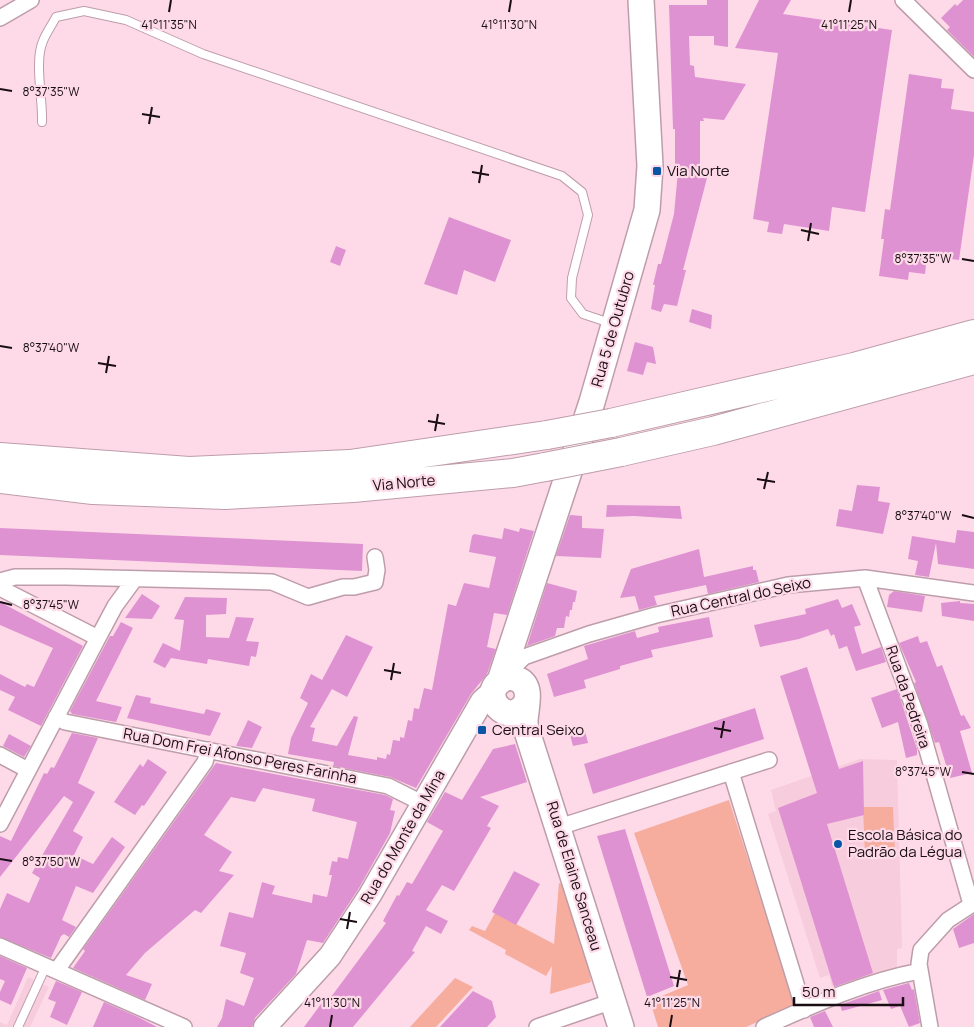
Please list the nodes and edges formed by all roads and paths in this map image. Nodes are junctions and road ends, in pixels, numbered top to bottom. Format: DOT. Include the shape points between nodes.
graph roads {
  1 [pos="31,0"];
  2 [pos="641,0"];
  3 [pos="903,0"];
  4 [pos="0,18"];
  5 [pos="974,70"];
  6 [pos="42,122"];
  7 [pos="615,324"];
  8 [pos="974,334"];
  9 [pos="974,360"];
  10 [pos="0,457"];
  11 [pos="0,480"];
  12 [pos="375,557"];
  13 [pos="865,578"];
  14 [pos="134,580"];
  15 [pos="0,582"];
  16 [pos="0,588"];
  17 [pos="974,592"];
  18 [pos="98,638"];
  19 [pos="508,692"];
  20 [pos="56,717"];
  21 [pos="208,750"];
  22 [pos="0,755"];
  23 [pos="769,760"];
  24 [pos="28,770"];
  25 [pos="731,772"];
  26 [pos="422,803"];
  27 [pos="0,824"];
  28 [pos="559,827"];
  29 [pos="972,904"];
  30 [pos="0,946"];
  31 [pos="51,968"];
  32 [pos="920,971"];
  33 [pos="613,1001"];
  34 [pos="804,1010"];
  35 [pos="18,1027"];
  36 [pos="184,1027"];
  37 [pos="265,1027"];
  38 [pos="537,1027"];
  39 [pos="621,1027"];
  40 [pos="764,1027"];
  41 [pos="930,1027"];
  1 -- 4 [label="street"];
  2 -- 7 [label="main road, Rua 5 de Outubro" via="650,188 647,210"];
  3 -- 5 [label="street"];
  6 -- 7 [label="lane" via="38,59 42,42 56,18 84,11 126,20 203,54 562,176 582,192 588,215 572,278 572,298 583,314"];
  7 -- 19 [label="main road, Rua 5 de Outubro"];
  8 -- 10 [label="highway, Via Norte, bridge" via="854,367 611,423 350,464 188,470"];
  9 -- 11 [label="highway, Via Norte, bridge" via="713,431 513,473 353,488 225,495 93,490"];
  12 -- 14 [label="street" via="375,582 308,597 272,582"];
  13 -- 17 [label="street, Rua Central do Seixo"];
  13 -- 19 [label="street, Rua Central do Seixo" via="788,585 656,615 590,634 524,657"];
  13 -- 29 [label="street, Rua da Pedreira" via="920,725"];
  14 -- 15 [label="street" via="15,576"];
  14 -- 18 [label="street"];
  16 -- 18 [label="street"];
  18 -- 20 [label="street"];
  19 -- 26 [label="main road, Rua do Monte da Mina"];
  19 -- 28 [label="main road, Rua de Elaine Sanceau"];
  20 -- 21 [label="street, Rua Dom Frei Afonso Peres Farinha" via="65,722"];
  20 -- 24 [label="street"];
  21 -- 26 [label="street, Rua Dom Frei Afonso Peres Farinha" via="388,786"];
  21 -- 31 [label="street" via="205,762"];
  22 -- 24 [label="street"];
  23 -- 25 [label="street"];
  24 -- 27 [label="street"];
  25 -- 28 [label="street"];
  25 -- 34 [label="street"];
  26 -- 37 [label="main road, Rua do Monte da Mina" via="370,895 330,956"];
  28 -- 33 [label="main road, Rua de Elaine Sanceau"];
  29 -- 32 [label="street" via="948,920 922,947"];
  30 -- 31 [label="street"];
  31 -- 35 [label="lane"];
  31 -- 36 [label="street"];
  32 -- 34 [label="street" via="858,989"];
  32 -- 41 [label="street"];
  33 -- 38 [label="street"];
  33 -- 39 [label="main road, Rua de Elaine Sanceau"];
  34 -- 40 [label="street"];
}
